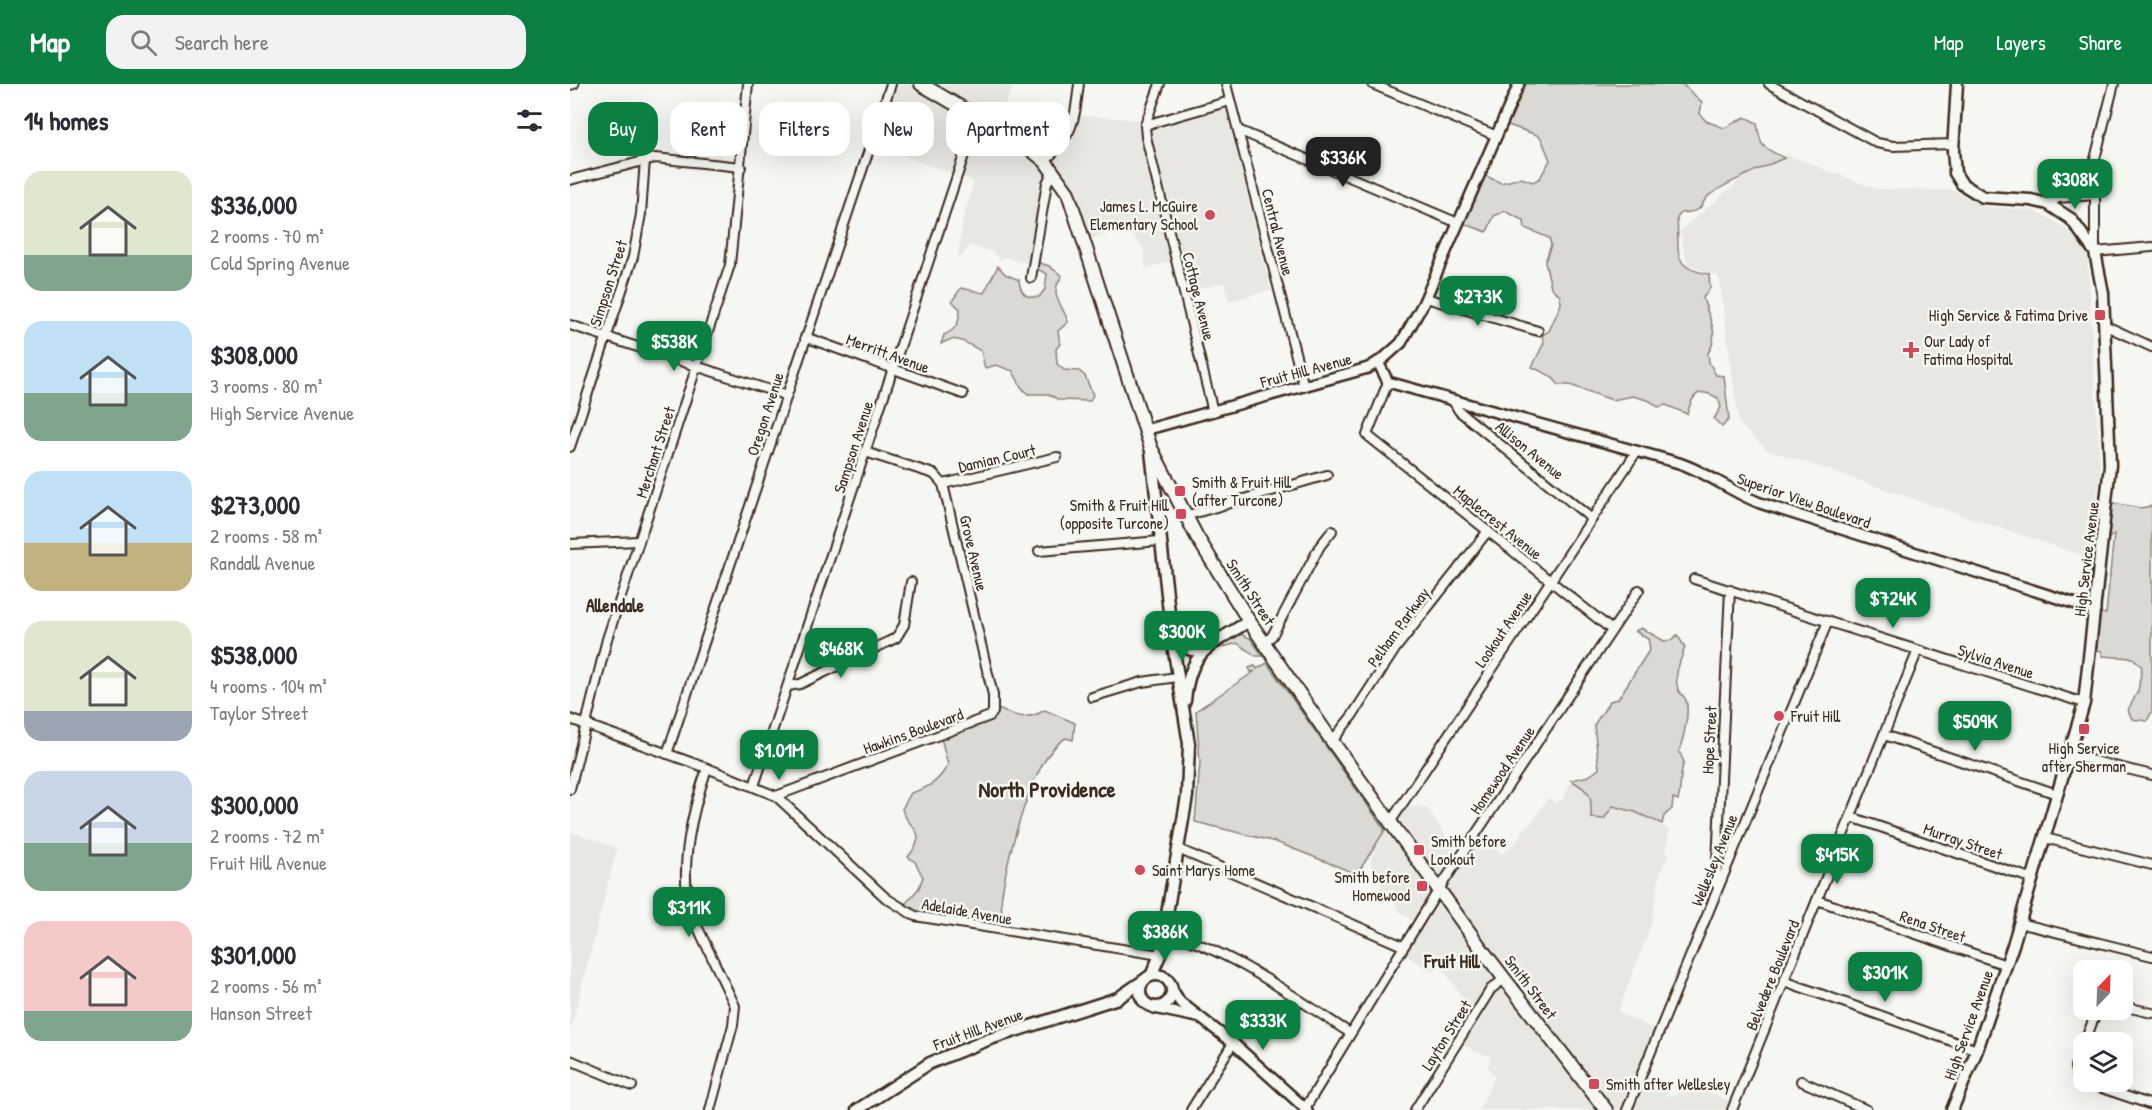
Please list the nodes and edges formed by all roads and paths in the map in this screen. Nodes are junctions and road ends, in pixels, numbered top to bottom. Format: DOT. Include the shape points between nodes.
graph roads {
  1 [pos="748,84"];
  2 [pos="891,84"];
  3 [pos="921,84"];
  4 [pos="1079,84"];
  5 [pos="1160,84"];
  6 [pos="1226,84"];
  7 [pos="1372,84"];
  8 [pos="1519,84"];
  9 [pos="1769,84"];
  10 [pos="1957,84"];
  11 [pos="2103,84"];
  12 [pos="2113,86"];
  13 [pos="1230,101"];
  14 [pos="952,102"];
  15 [pos="1144,125"];
  16 [pos="1238,130"];
  17 [pos="1497,136"];
  18 [pos="1953,144"];
  19 [pos="964,156"];
  20 [pos="1038,156"];
  21 [pos="645,159"];
  22 [pos="1049,166"];
  23 [pos="741,167"];
  24 [pos="570,180"];
  25 [pos="2094,195"];
  26 [pos="2049,204"];
  27 [pos="1458,223"];
  28 [pos="2152,247"];
  29 [pos="2095,252"];
  30 [pos="1031,279"];
  31 [pos="1426,298"];
  32 [pos="570,325"];
  33 [pos="2104,325"];
  34 [pos="1538,331"];
  35 [pos="605,336"];
  36 [pos="805,338"];
  37 [pos="2152,347"];
  38 [pos="1378,362"];
  39 [pos="697,367"];
  40 [pos="892,369"];
  41 [pos="1388,382"];
  42 [pos="1304,387"];
  43 [pos="963,394"];
  44 [pos="785,395"];
  45 [pos="1453,401"];
  46 [pos="1213,412"];
  47 [pos="1145,430"];
  48 [pos="570,447"];
  49 [pos="1151,448"];
  50 [pos="1637,451"];
  51 [pos="865,452"];
  52 [pos="1057,457"];
  53 [pos="1327,475"];
  54 [pos="943,484"];
  55 [pos="1185,516"];
  56 [pos="1592,519"];
  57 [pos="1332,531"];
  58 [pos="1488,531"];
  59 [pos="639,541"];
  60 [pos="1160,541"];
  61 [pos="570,544"];
  62 [pos="1039,551"];
  63 [pos="1694,579"];
  64 [pos="1551,581"];
  65 [pos="911,582"];
  66 [pos="1639,590"];
  67 [pos="1730,590"];
  68 [pos="2095,610"];
  69 [pos="1249,621"];
  70 [pos="1828,621"];
  71 [pos="1612,630"];
  72 [pos="1173,639"];
  73 [pos="1264,642"];
  74 [pos="1203,650"];
  75 [pos="1918,650"];
  76 [pos="1177,677"];
  77 [pos="788,686"];
  78 [pos="1092,697"];
  79 [pos="2084,703"];
  80 [pos="1185,708"];
  81 [pos="993,712"];
  82 [pos="570,719"];
  83 [pos="585,725"];
  84 [pos="1884,735"];
  85 [pos="1332,741"];
  86 [pos="667,754"];
  87 [pos="2069,755"];
  88 [pos="707,768"];
  89 [pos="2152,775"];
  90 [pos="754,786"];
  91 [pos="570,789"];
  92 [pos="2057,794"];
  93 [pos="776,796"];
  94 [pos="1851,817"];
  95 [pos="1391,821"];
  96 [pos="2044,838"];
  97 [pos="1179,849"];
  98 [pos="2152,865"];
  99 [pos="2033,879"];
  100 [pos="1438,889"];
  101 [pos="1715,892"];
  102 [pos="1817,900"];
  103 [pos="2019,923"];
  104 [pos="1164,932"];
  105 [pos="1403,946"];
  106 [pos="1160,956"];
  107 [pos="2152,956"];
  108 [pos="2006,965"];
  109 [pos="1147,978"];
  110 [pos="1164,978"];
  111 [pos="1504,979"];
  112 [pos="1784,981"];
  113 [pos="1172,989"];
  114 [pos="1118,998"];
  115 [pos="1143,1002"];
  116 [pos="1154,1008"];
  117 [pos="2133,1009"];
  118 [pos="2152,1013"];
  119 [pos="1199,1018"];
  120 [pos="1350,1034"];
  121 [pos="1233,1042"];
  122 [pos="1977,1050"];
  123 [pos="570,1060"];
  124 [pos="1801,1081"];
  125 [pos="632,1086"];
  126 [pos="2115,1092"];
  127 [pos="2152,1105"];
  128 [pos="1305,1109"];
  129 [pos="710,1110"];
  130 [pos="857,1110"];
  131 [pos="1191,1110"];
  132 [pos="1415,1110"];
  133 [pos="1606,1110"];
  134 [pos="1627,1110"];
  135 [pos="1732,1110"];
  136 [pos="1867,1110"];
  137 [pos="1952,1110"];
  1 -- 23 [label="street, Merchant Street"];
  2 -- 36 [label="street, Oregon Avenue"];
  3 -- 14 [label="main road, Smith Street"];
  4 -- 22 [label="street" via="1071,131"];
  5 -- 15 [label="street"];
  6 -- 13 [label="street, Central Avenue"];
  7 -- 17 [label="street"];
  8 -- 17 [label="street, Fruit Hill Avenue"];
  9 -- 18 [label="street" via="1876,143"];
  10 -- 18 [label="main road, High Service Avenue"];
  11 -- 12 [label="street"];
  12 -- 25 [label="street" via="2095,159"];
  13 -- 15 [label="street"];
  13 -- 16 [label="street, Central Avenue"];
  15 -- 46 [label="street, Cottage Avenue"];
  16 -- 27 [label="street"];
  16 -- 42 [label="street, Central Avenue"];
  17 -- 27 [label="street, Fruit Hill Avenue"];
  18 -- 26 [label="main road, High Service Avenue" via="1955,173 1966,188 1983,196"];
  19 -- 40 [label="street, Sampson Avenue"];
  20 -- 22 [label="main road, Smith Street"];
  21 -- 23 [label="street"];
  21 -- 24 [label="street"];
  21 -- 35 [label="street, Simpson Street" via="634,249"];
  22 -- 30 [label="street"];
  22 -- 47 [label="main road, Smith Street" via="1071,202"];
  23 -- 39 [label="street, Merchant Street" via="730,265"];
  25 -- 26 [label="street" via="2058,198"];
  25 -- 29 [label="street"];
  26 -- 29 [label="main road, High Service Avenue" via="2071,219"];
  27 -- 31 [label="street, Fruit Hill Avenue"];
  28 -- 29 [label="street"];
  29 -- 33 [label="main road, High Service Avenue"];
  31 -- 34 [label="street"];
  31 -- 38 [label="street, Fruit Hill Avenue" via="1406,336"];
  32 -- 35 [label="street"];
  33 -- 37 [label="street"];
  33 -- 68 [label="main road, High Service Avenue" via="2110,477"];
  35 -- 39 [label="street"];
  35 -- 48 [label="street, Simpson Street"];
  36 -- 40 [label="street, Merritt Avenue"];
  36 -- 44 [label="street, Oregon Avenue"];
  38 -- 41 [label="street"];
  38 -- 42 [label="street, Fruit Hill Avenue" via="1360,372"];
  39 -- 44 [label="street"];
  39 -- 59 [label="street, Merchant Street"];
  40 -- 43 [label="street, Merritt Avenue"];
  40 -- 51 [label="street, Sampson Avenue"];
  41 -- 45 [label="street, Superior View Boulevard"];
  41 -- 58 [label="street, Maplecrest Avenue" via="1367,435"];
  42 -- 46 [label="street, Fruit Hill Avenue"];
  44 -- 86 [label="street, Oregon Avenue"];
  45 -- 50 [label="street, Superior View Boulevard"];
  45 -- 56 [label="street, Allison Avenue" via="1459,411"];
  46 -- 47 [label="street, Fruit Hill Avenue"];
  47 -- 49 [label="main road, Smith Street"];
  49 -- 55 [label="main road, Smith Street"];
  49 -- 60 [label="main road"];
  50 -- 56 [label="street, Lookout Avenue"];
  50 -- 68 [label="street, Superior View Boulevard" via="1689,466 1728,490 1760,503"];
  51 -- 54 [label="street" via="934,474"];
  51 -- 77 [label="street, Sampson Avenue"];
  52 -- 54 [label="street, Damian Court"];
  53 -- 55 [label="street"];
  54 -- 81 [label="street, Grove Avenue" via="993,695"];
  55 -- 69 [label="main road, Smith Street"];
  56 -- 64 [label="street, Lookout Avenue"];
  57 -- 73 [label="street" via="1272,636"];
  58 -- 64 [label="street, Maplecrest Avenue"];
  58 -- 85 [label="street, Pelham Parkway" via="1396,648"];
  59 -- 61 [label="street"];
  59 -- 83 [label="street, Merchant Street" via="606,639"];
  60 -- 62 [label="street"];
  60 -- 72 [label="main road"];
  63 -- 67 [label="street, Sylvia Avenue"];
  64 -- 71 [label="street, Maplecrest Avenue"];
  64 -- 95 [label="street, Lookout Avenue"];
  65 -- 77 [label="street" via="901,632 887,644"];
  66 -- 71 [label="street, Homewood Avenue"];
  67 -- 70 [label="street, Sylvia Avenue"];
  67 -- 101 [label="street, Hope Street"];
  68 -- 79 [label="main road, High Service Avenue"];
  69 -- 73 [label="main road, Smith Street"];
  69 -- 74 [label="main road"];
  70 -- 75 [label="street, Sylvia Avenue"];
  70 -- 101 [label="street, Wellesley Avenue"];
  71 -- 100 [label="street, Homewood Avenue"];
  72 -- 74 [label="main road" via="1191,650"];
  72 -- 76 [label="main road"];
  73 -- 85 [label="main road, Smith Street"];
  74 -- 80 [label="main road" via="1189,673"];
  75 -- 79 [label="street, Sylvia Avenue"];
  75 -- 84 [label="street, Belvedere Boulevard"];
  76 -- 78 [label="street" via="1142,682"];
  76 -- 80 [label="main road"];
  77 -- 90 [label="street, Sampson Avenue"];
  79 -- 87 [label="main road, High Service Avenue"];
  80 -- 97 [label="main road" via="1189,766"];
  81 -- 93 [label="street, Hawkins Boulevard" via="983,720"];
  82 -- 83 [label="street"];
  83 -- 86 [label="street"];
  83 -- 91 [label="street, Merchant Street"];
  84 -- 92 [label="street"];
  84 -- 94 [label="street, Belvedere Boulevard"];
  85 -- 95 [label="main road, Smith Street"];
  86 -- 88 [label="street"];
  87 -- 89 [label="street"];
  87 -- 92 [label="main road, High Service Avenue"];
  88 -- 90 [label="street"];
  88 -- 129 [label="street" via="686,854 686,893 689,909 736,1014"];
  90 -- 93 [label="street"];
  92 -- 96 [label="main road, High Service Avenue"];
  93 -- 106 [label="street, Adelaide Avenue" via="886,898 915,916"];
  94 -- 99 [label="street, Murray Street"];
  94 -- 102 [label="street, Belvedere Boulevard"];
  95 -- 100 [label="main road, Smith Street"];
  96 -- 98 [label="street"];
  96 -- 99 [label="main road, High Service Avenue"];
  97 -- 104 [label="main road"];
  97 -- 105 [label="street"];
  99 -- 103 [label="main road, High Service Avenue"];
  100 -- 105 [label="street, Homewood Avenue"];
  100 -- 111 [label="main road, Smith Street"];
  101 -- 134 [label="street, Wellesley Avenue"];
  102 -- 108 [label="street, Rena Street"];
  102 -- 112 [label="street, Belvedere Boulevard"];
  103 -- 107 [label="street"];
  103 -- 108 [label="main road, High Service Avenue"];
  104 -- 106 [label="main road"];
  104 -- 120 [label="street" via="1233,961"];
  105 -- 120 [label="street, Homewood Avenue"];
  106 -- 109 [label="main road"];
  106 -- 110 [label="main road"];
  108 -- 122 [label="main road, High Service Avenue"];
  109 -- 110 [label="main road"];
  109 -- 114 [label="main road, Fruit Hill Avenue"];
  109 -- 115 [label="main road" via="1139,994"];
  110 -- 113 [label="main road"];
  111 -- 132 [label="street, Layton Street" via="1491,989"];
  111 -- 133 [label="main road, Smith Street"];
  112 -- 122 [label="street"];
  112 -- 135 [label="street, Belvedere Boulevard"];
  113 -- 116 [label="main road" via="1169,1001"];
  113 -- 119 [label="street" via="1180,1002"];
  114 -- 115 [label="main road, Fruit Hill Avenue"];
  114 -- 130 [label="main road, Fruit Hill Avenue" via="930,1063"];
  115 -- 116 [label="main road"];
  116 -- 119 [label="street"];
  117 -- 118 [label="street"];
  119 -- 121 [label="street"];
  120 -- 128 [label="street, Homewood Avenue"];
  121 -- 128 [label="street"];
  121 -- 131 [label="street"];
  122 -- 137 [label="main road, High Service Avenue"];
  123 -- 125 [label="street"];
  124 -- 136 [label="street"];
  126 -- 127 [label="street"];
}
